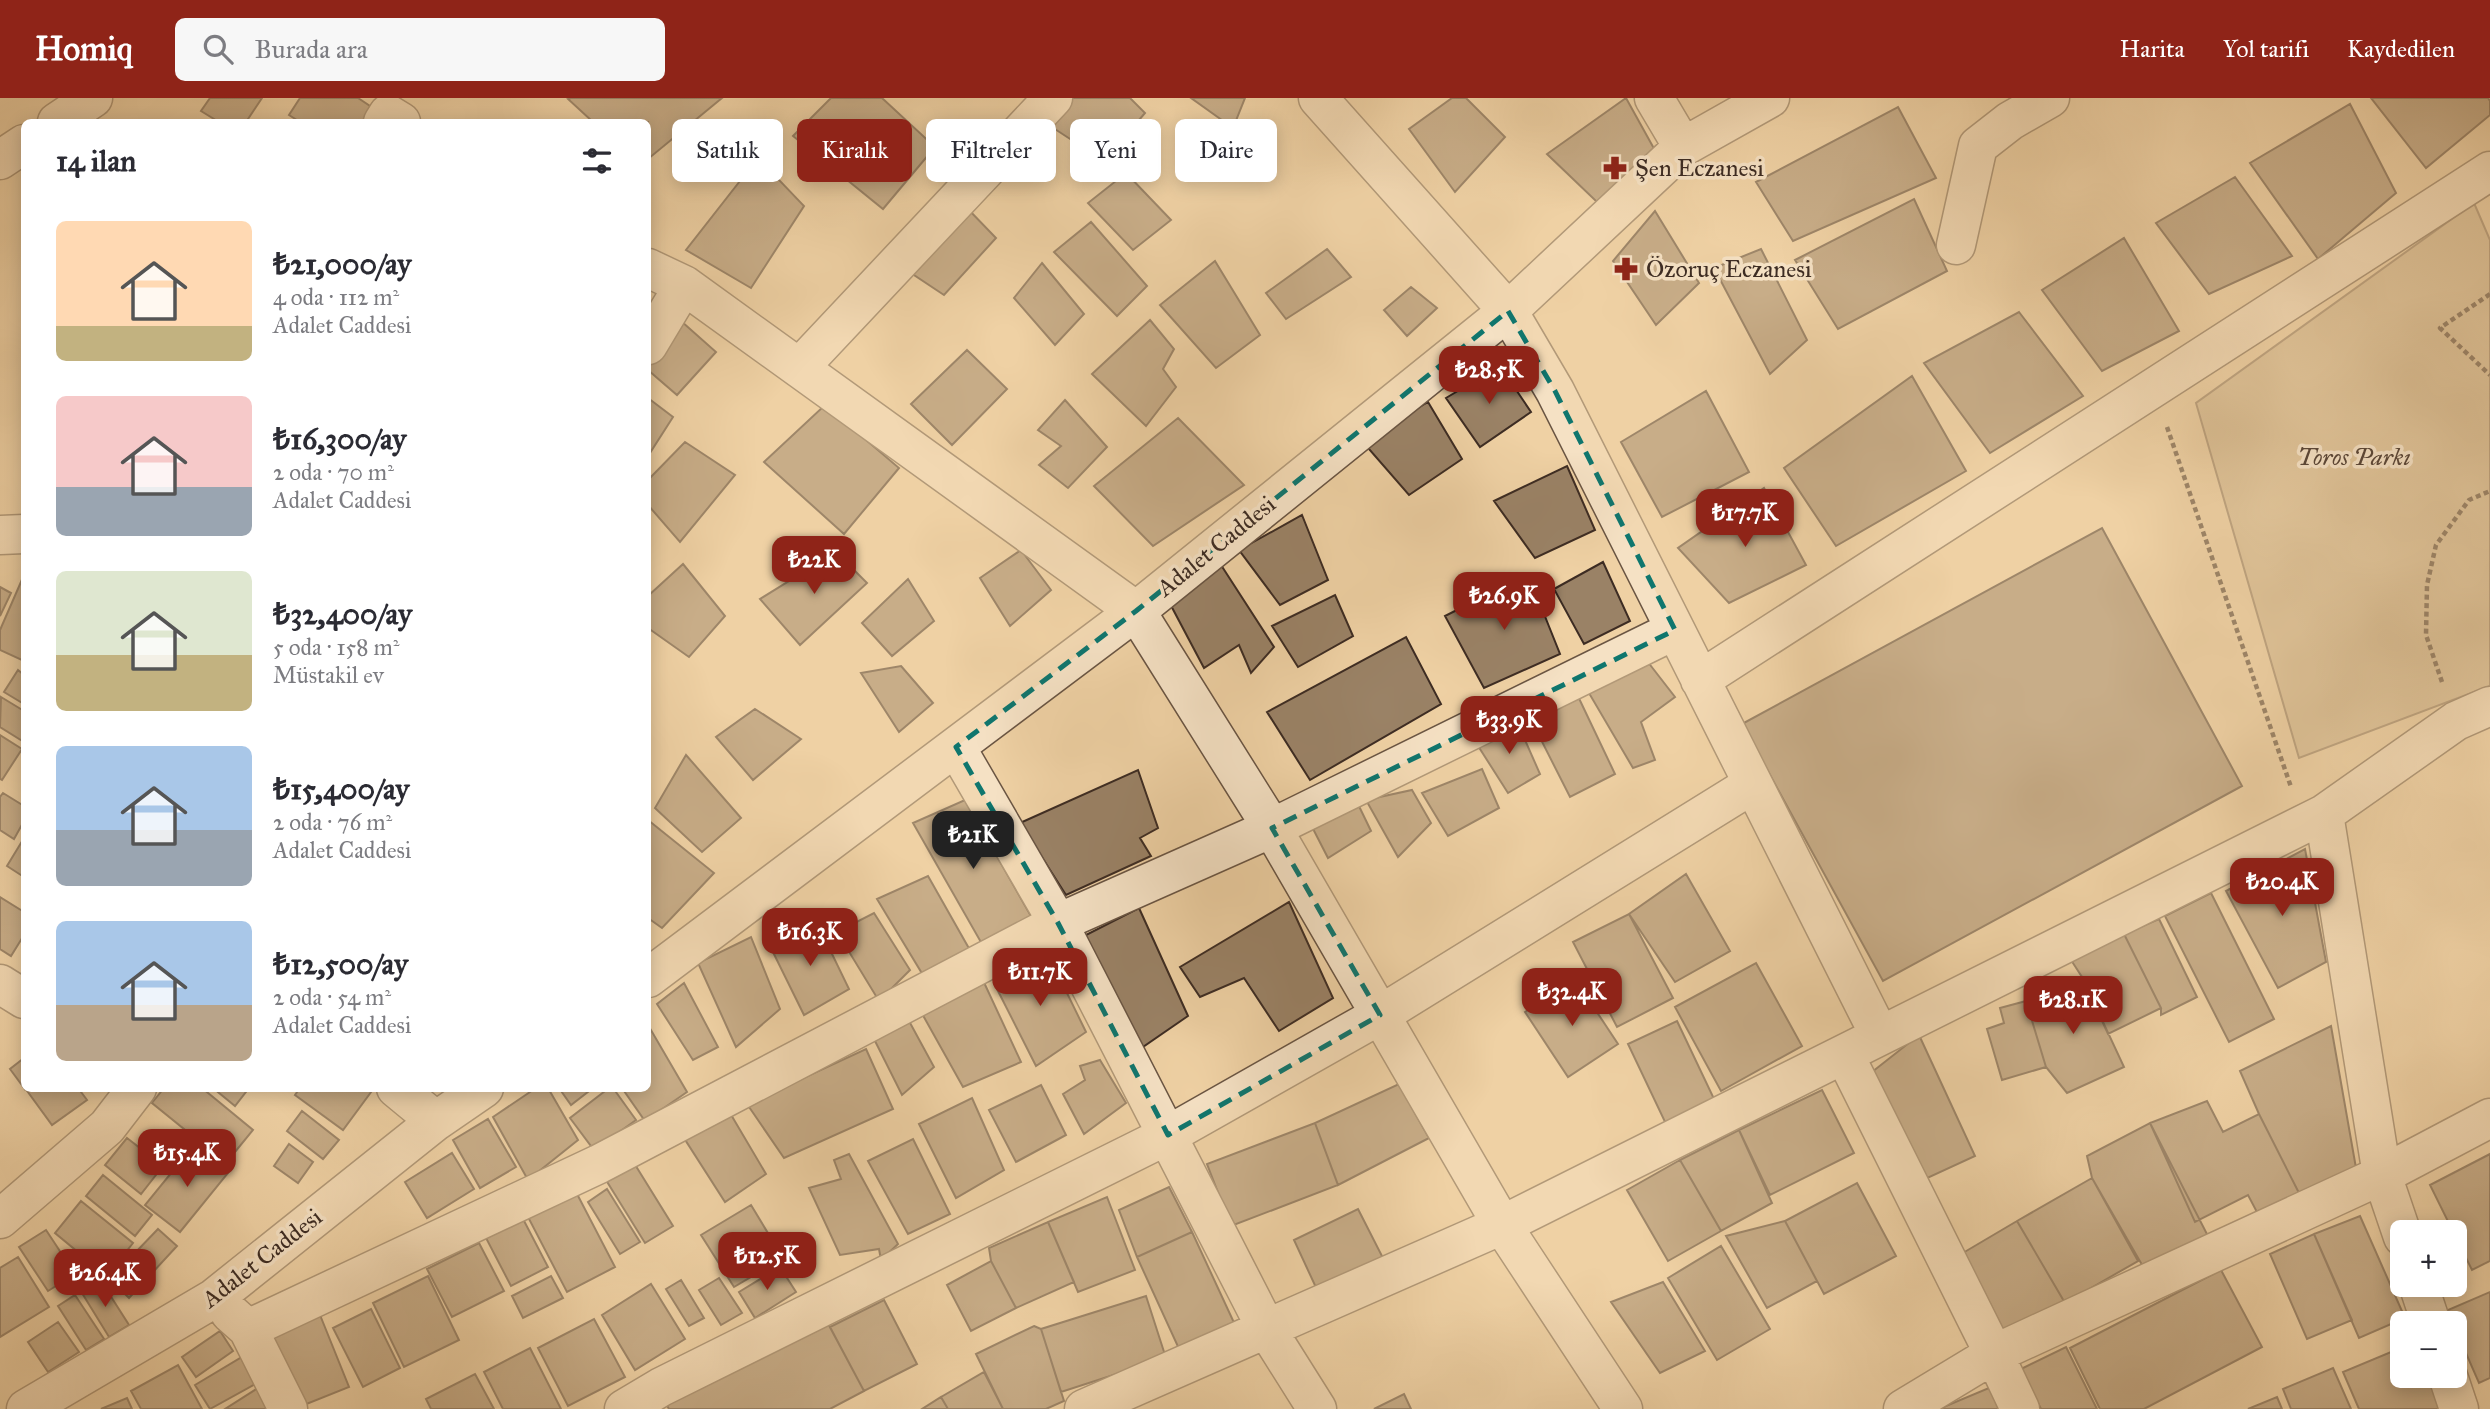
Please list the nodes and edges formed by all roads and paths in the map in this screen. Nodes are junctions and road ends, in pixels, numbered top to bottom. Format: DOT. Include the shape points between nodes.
graph roads {
  1 [pos="93,98"];
  2 [pos="1053,98"];
  3 [pos="1318,98"];
  4 [pos="1654,98"];
  5 [pos="1770,98"];
  6 [pos="2050,98"];
  7 [pos="62,119"];
  8 [pos="21,146"];
  9 [pos="1683,147"];
  10 [pos="0,160"];
  11 [pos="2490,171"];
  12 [pos="1956,244"];
  13 [pos="651,269"];
  14 [pos="684,285"];
  15 [pos="2490,294"];
  16 [pos="1508,311"];
  17 [pos="651,340"];
  18 [pos="799,368"];
  19 [pos="2490,375"];
  20 [pos="2154,387"];
  21 [pos="2490,491"];
  22 [pos="21,534"];
  23 [pos="0,535"];
  24 [pos="1136,611"];
  25 [pos="1675,630"];
  26 [pos="1700,680"];
  27 [pos="2473,714"];
  28 [pos="956,747"];
  29 [pos="1753,784"];
  30 [pos="2314,819"];
  31 [pos="1272,828"];
  32 [pos="1058,923"];
  33 [pos="655,962"];
  34 [pos="0,984"];
  35 [pos="21,997"];
  36 [pos="1380,1015"];
  37 [pos="1880,1036"];
  38 [pos="1844,1054"];
  39 [pos="401,1092"];
  40 [pos="478,1092"];
  41 [pos="126,1093"];
  42 [pos="2490,1118"];
  43 [pos="436,1121"];
  44 [pos="1168,1135"];
  45 [pos="2382,1175"];
  46 [pos="0,1219"];
  47 [pos="2397,1220"];
  48 [pos="1502,1225"];
  49 [pos="213,1298"];
  50 [pos="1266,1328"];
  51 [pos="248,1329"];
  52 [pos="1994,1354"];
  53 [pos="2452,1388"];
  54 [pos="2490,1399"];
  55 [pos="26,1409"];
  56 [pos="288,1409"];
  57 [pos="624,1409"];
  58 [pos="1084,1409"];
  59 [pos="1317,1409"];
  60 [pos="1623,1409"];
  61 [pos="1903,1409"];
  62 [pos="2020,1409"];
  63 [pos="2459,1409"];
  64 [pos="2471,1409"];
  1 -- 7 [label="street"];
  2 -- 18 [label="street"];
  3 -- 16 [label="street"];
  4 -- 9 [label="street"];
  5 -- 9 [label="street, Adalet Caddesi"];
  6 -- 12 [label="street" via="1978,146"];
  8 -- 10 [label="street"];
  9 -- 16 [label="street, Adalet Caddesi"];
  11 -- 20 [label="street"];
  13 -- 14 [label="street"];
  14 -- 17 [label="street"];
  14 -- 18 [label="street"];
  15 -- 19 [label="path" via="2440,328"];
  16 -- 24 [label="street, Adalet Caddesi"];
  16 -- 25 [label="street" via="1555,391"];
  18 -- 24 [label="street"];
  20 -- 26 [label="street"];
  20 -- 30 [label="path"];
  21 -- 27 [label="path" via="2469,500 2436,545 2427,585 2426,635"];
  22 -- 23 [label="street"];
  24 -- 28 [label="street, Adalet Caddesi"];
  24 -- 31 [label="street"];
  25 -- 26 [label="street"];
  25 -- 31 [label="street"];
  26 -- 29 [label="street"];
  27 -- 30 [label="street"];
  28 -- 32 [label="street"];
  28 -- 33 [label="street, Adalet Caddesi"];
  29 -- 36 [label="street"];
  29 -- 37 [label="street"];
  30 -- 37 [label="street"];
  30 -- 45 [label="street"];
  31 -- 32 [label="street"];
  31 -- 36 [label="street"];
  32 -- 44 [label="street"];
  32 -- 51 [label="street" via="599,1164"];
  34 -- 35 [label="street"];
  36 -- 44 [label="street"];
  36 -- 48 [label="street"];
  37 -- 38 [label="street"];
  38 -- 48 [label="street"];
  38 -- 52 [label="street"];
  39 -- 43 [label="street"];
  40 -- 43 [label="street, Adalet Caddesi"];
  41 -- 46 [label="street" via="107,1126"];
  42 -- 45 [label="street"];
  43 -- 49 [label="street, Adalet Caddesi"];
  44 -- 50 [label="street"];
  44 -- 57 [label="street"];
  45 -- 47 [label="street"];
  45 -- 52 [label="street"];
  48 -- 50 [label="street"];
  48 -- 60 [label="street"];
  49 -- 51 [label="street"];
  49 -- 55 [label="street, Adalet Caddesi"];
  50 -- 58 [label="street"];
  50 -- 59 [label="street"];
  51 -- 56 [label="street"];
  52 -- 61 [label="street"];
  52 -- 62 [label="street"];
  53 -- 63 [label="street"];
  54 -- 64 [label="street"];
}
